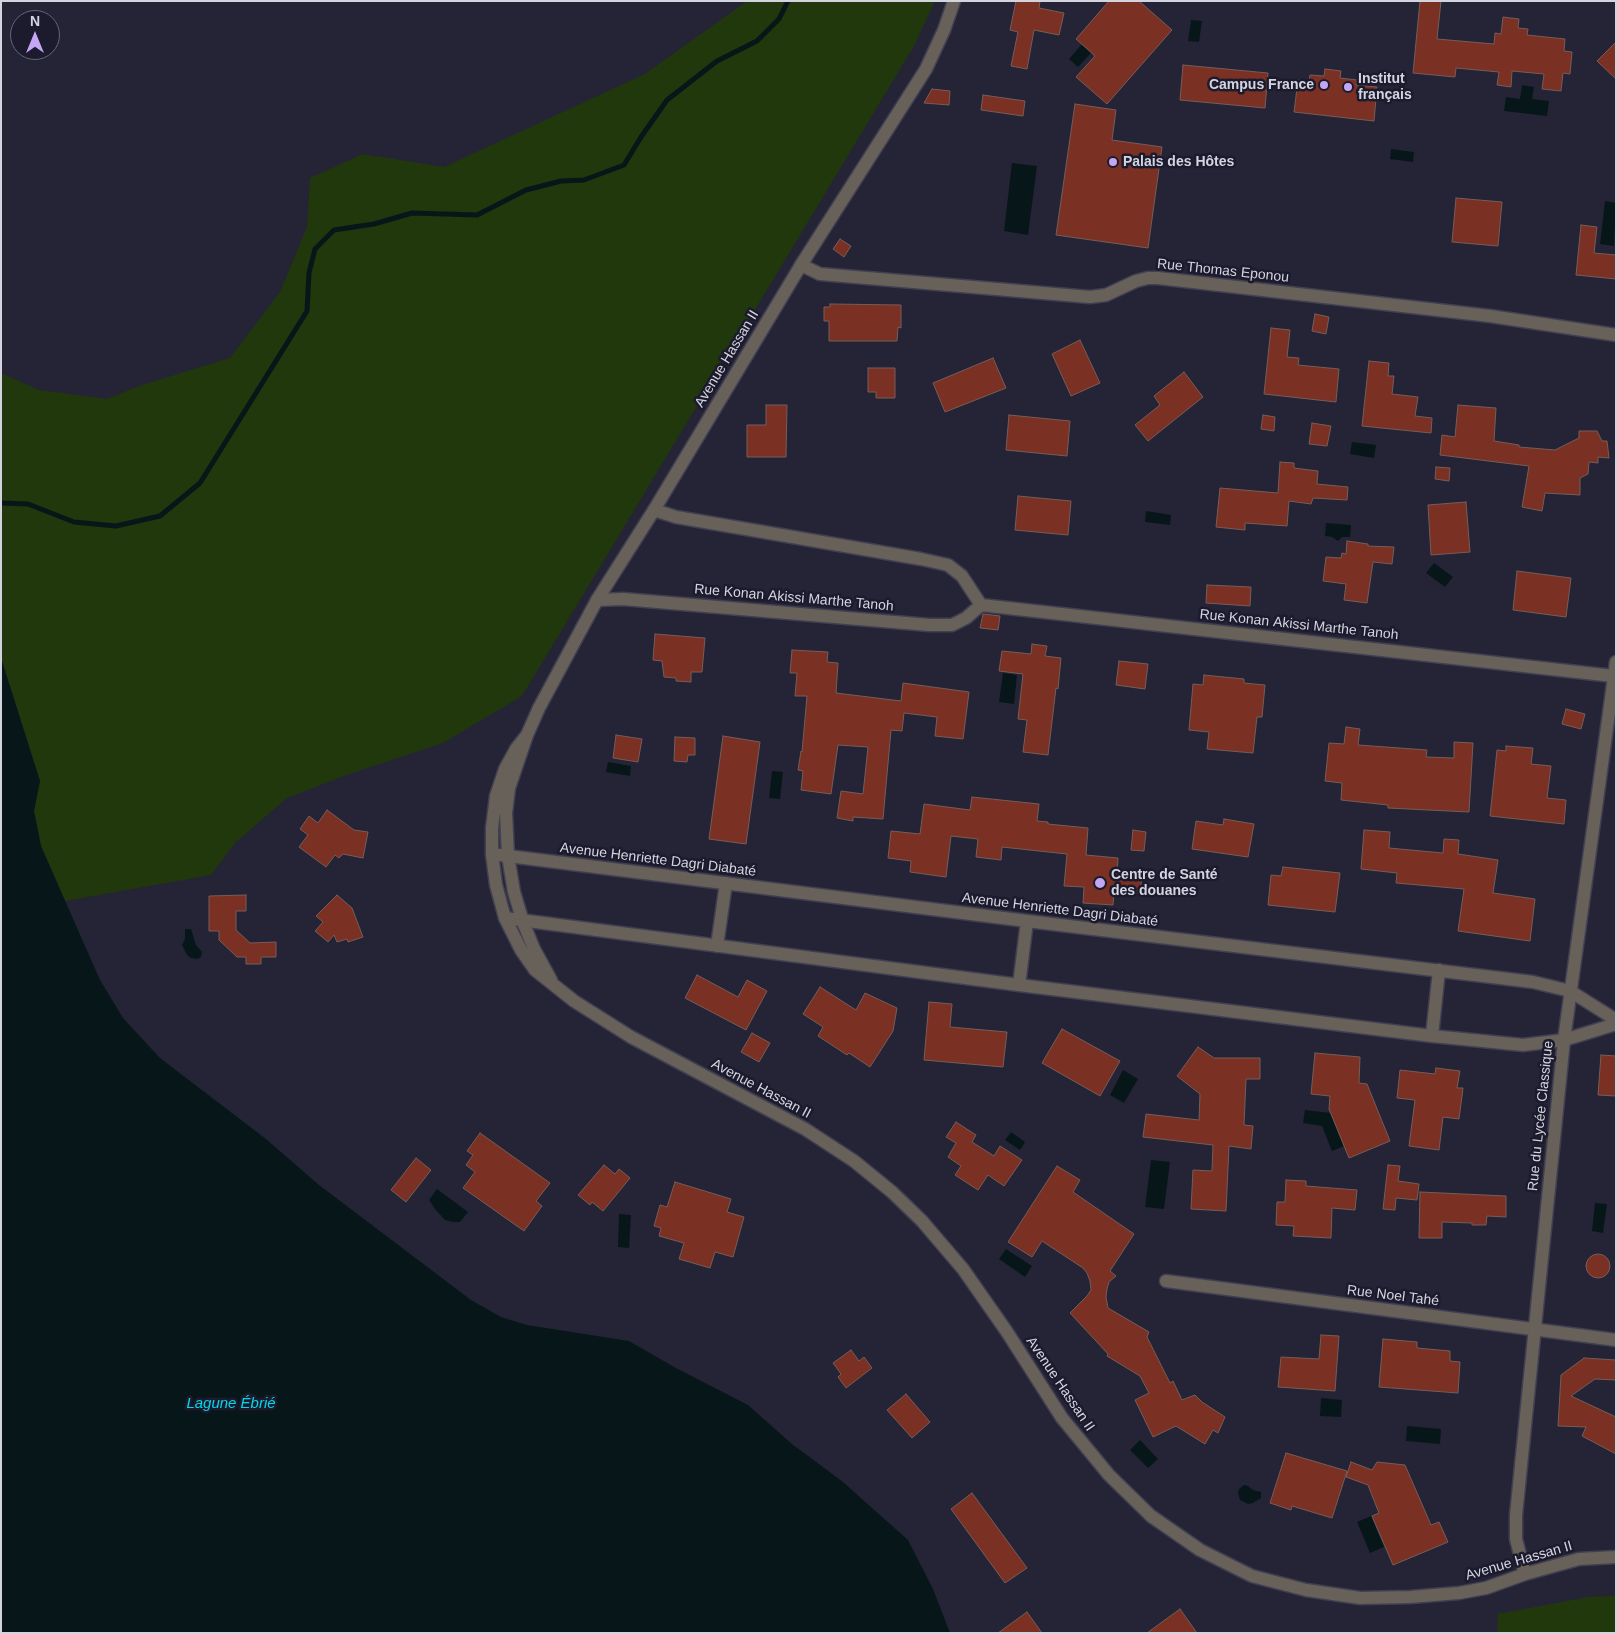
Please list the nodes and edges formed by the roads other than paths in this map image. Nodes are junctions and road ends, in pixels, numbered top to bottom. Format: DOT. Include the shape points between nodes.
graph roads {
  1 [pos="954,1"];
  2 [pos="801,265"];
  3 [pos="1616,335"];
  4 [pos="654,510"];
  5 [pos="597,600"];
  6 [pos="981,605"];
  7 [pos="1616,662"];
  8 [pos="1613,676"];
  9 [pos="526,734"];
  10 [pos="492,854"];
  11 [pos="508,856"];
  12 [pos="726,883"];
  13 [pos="505,918"];
  14 [pos="1027,921"];
  15 [pos="523,922"];
  16 [pos="717,946"];
  17 [pos="1439,970"];
  18 [pos="1019,985"];
  19 [pos="555,986"];
  20 [pos="1570,992"];
  21 [pos="1616,1022"];
  22 [pos="1432,1036"];
  23 [pos="1564,1040"];
  24 [pos="1166,1281"];
  25 [pos="1536,1330"];
  26 [pos="1616,1340"];
  27 [pos="1616,1557"];
  28 [pos="1526,1574"];
  1 -- 2 [label="street, Avenue Hassan II" via="926,69"];
  2 -- 3 [label="street, Rue Thomas Eponou" via="820,274 1090,297 1106,295 1136,281 1158,278 1490,316"];
  2 -- 4 [label="street, Avenue Hassan II"];
  4 -- 5 [label="street, Avenue Hassan II"];
  4 -- 6 [label="street" via="676,517 948,566 962,576"];
  5 -- 6 [label="street, Rue Konan Akissi Marthe Tanoh" via="633,600 929,625 952,625"];
  5 -- 9 [label="street, Avenue Hassan II"];
  6 -- 8 [label="street, Rue Konan Akissi Marthe Tanoh"];
  7 -- 8 [label="street, Rue du Lycée Classique"];
  8 -- 20 [label="street, Rue du Lycée Classique"];
  9 -- 10 [label="street, Avenue Hassan II" via="505,769 496,796"];
  9 -- 11 [label="street, Avenue Hassan II" via="509,788 506,813"];
  10 -- 11 [label="street, Avenue Henriette Dagri Diabaté"];
  10 -- 13 [label="street, Avenue Hassan II"];
  11 -- 12 [label="street, Avenue Henriette Dagri Diabaté"];
  11 -- 15 [label="street, Avenue Hassan II"];
  12 -- 14 [label="street, Avenue Henriette Dagri Diabaté"];
  12 -- 16 [label="street"];
  13 -- 15 [label="street, Avenue Henriette Dagri Diabaté"];
  13 -- 19 [label="street, Avenue Hassan II" via="521,950 536,970"];
  14 -- 17 [label="street, Avenue Henriette Dagri Diabaté"];
  14 -- 18 [label="street"];
  15 -- 16 [label="street, Avenue Henriette Dagri Diabaté"];
  15 -- 19 [label="street, Avenue Hassan II"];
  16 -- 18 [label="street, Avenue Henriette Dagri Diabaté"];
  17 -- 20 [label="street, Avenue Henriette Dagri Diabaté" via="1533,982"];
  17 -- 22 [label="street"];
  18 -- 22 [label="street, Avenue Henriette Dagri Diabaté"];
  19 -- 28 [label="street, Avenue Hassan II" via="631,1037 805,1129 854,1161 892,1192 964,1270 1062,1418 1109,1475 1151,1516 1200,1550 1252,1576 1306,1590 1360,1598 1459,1593 1486,1588"];
  20 -- 21 [label="street, Avenue Henriette Dagri Diabaté"];
  20 -- 23 [label="street, Rue du Lycée Classique"];
  21 -- 23 [label="street, Avenue Henriette Dagri Diabaté"];
  22 -- 23 [label="street, Avenue Henriette Dagri Diabaté" via="1523,1045"];
  23 -- 25 [label="street, Rue du Lycée Classique"];
  24 -- 25 [label="street, Rue Noel Tahé"];
  25 -- 26 [label="street, Rue Noel Tahé"];
  25 -- 28 [label="street, Rue du Lycée Classique" via="1516,1515 1516,1539"];
  27 -- 28 [label="street, Avenue Hassan II" via="1579,1559"];
}
